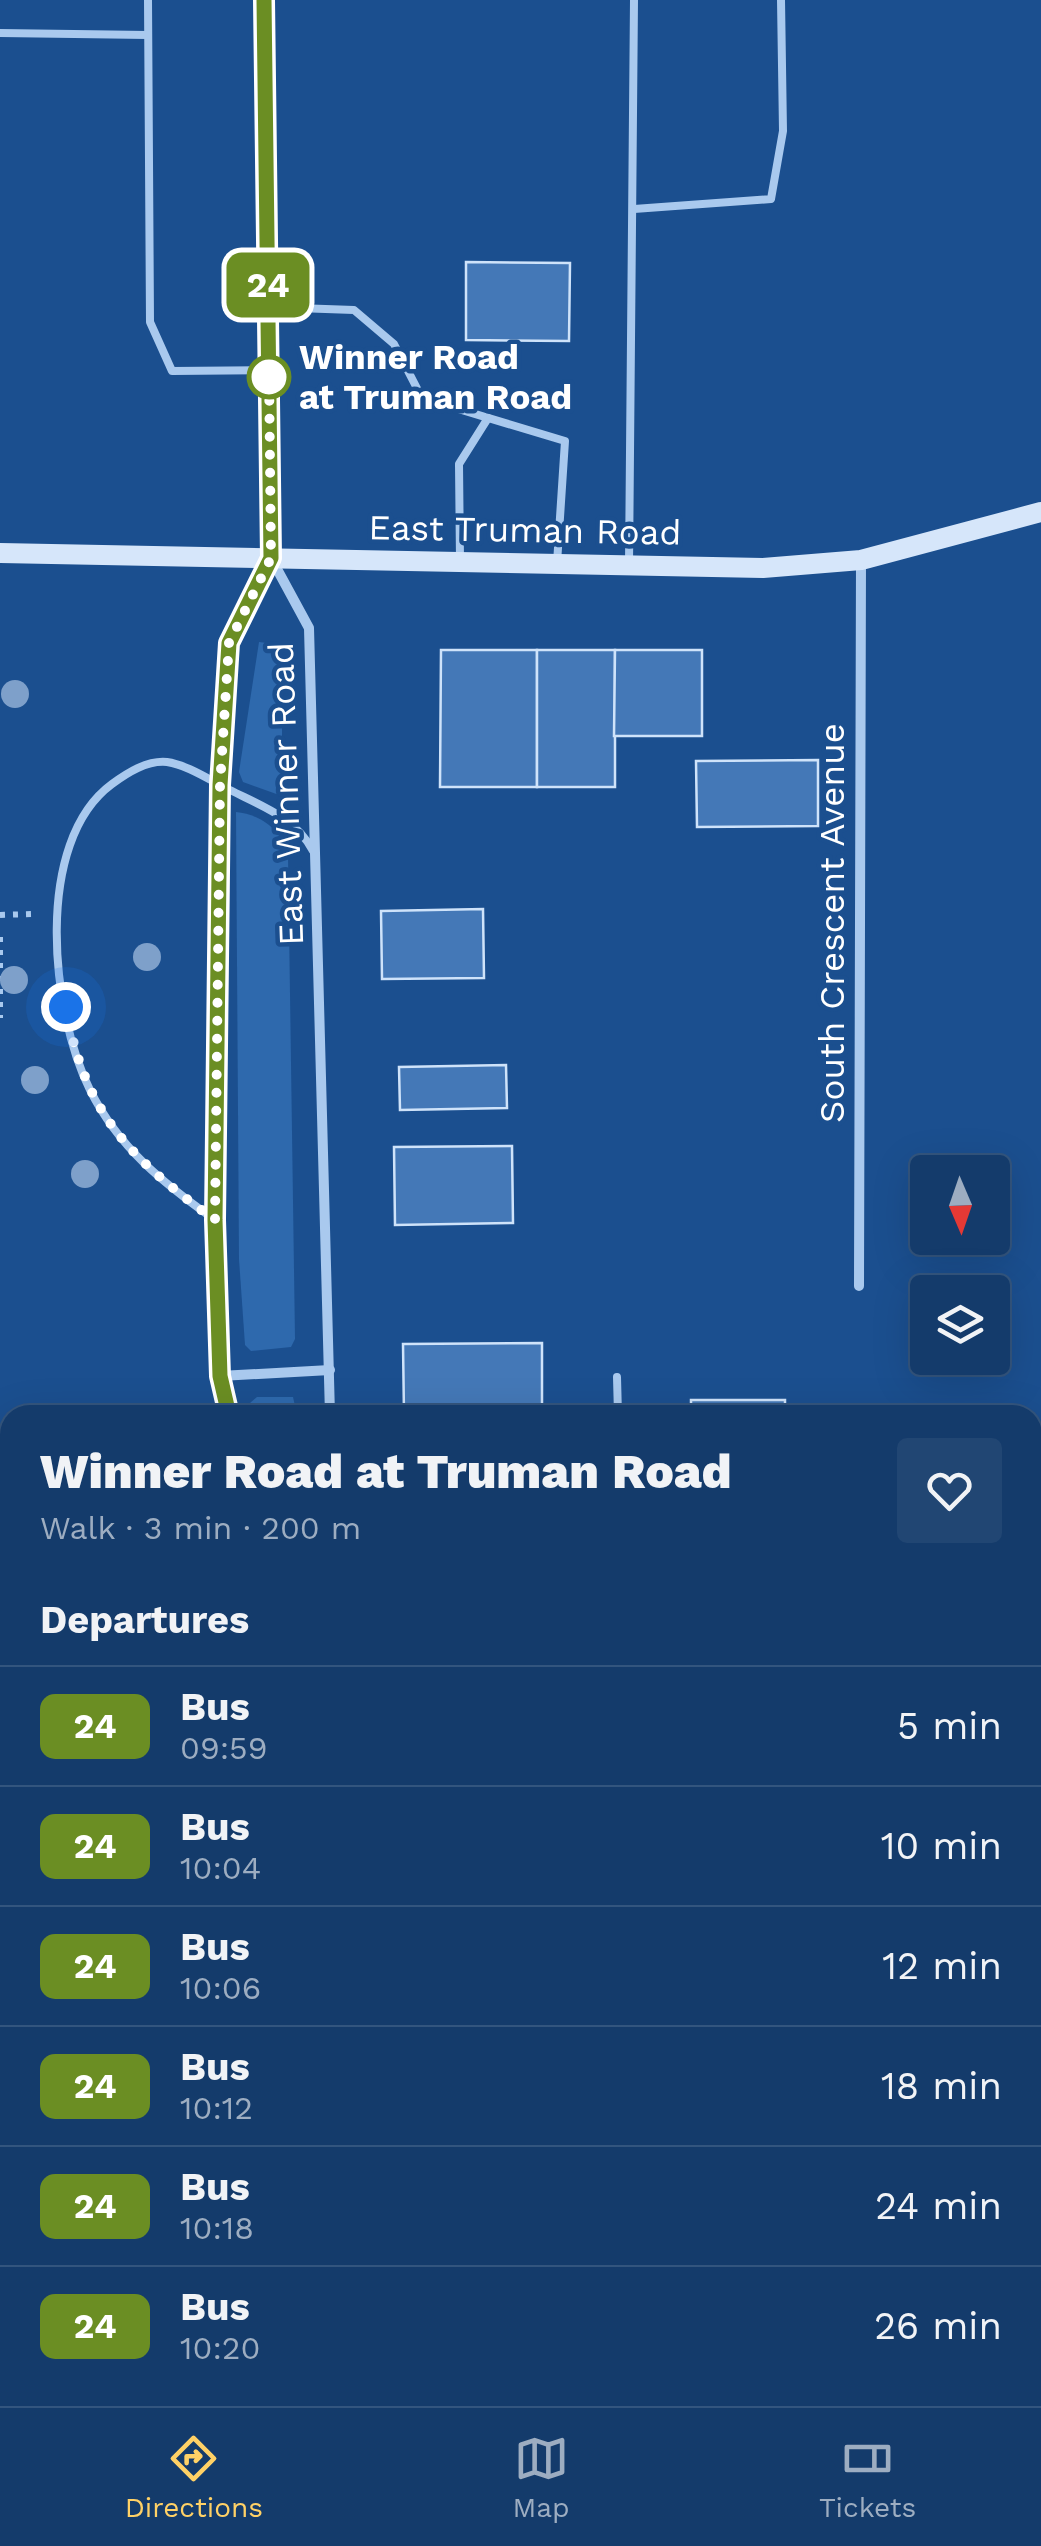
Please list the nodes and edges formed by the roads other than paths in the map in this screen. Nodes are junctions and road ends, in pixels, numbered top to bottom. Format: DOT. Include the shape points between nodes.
graph roads {
  1 [pos="148,0"];
  2 [pos="264,0"];
  3 [pos="634,0"];
  4 [pos="780,0"];
  5 [pos="0,33"];
  6 [pos="148,35"];
  7 [pos="634,209"];
  8 [pos="268,307"];
  9 [pos="269,370"];
  10 [pos="488,418"];
  11 [pos="1041,512"];
  12 [pos="0,552"];
  13 [pos="271,558"];
  14 [pos="860,560"];
  15 [pos="460,562"];
  16 [pos="557,564"];
  17 [pos="628,565"];
  18 [pos="220,785"];
  19 [pos="318,862"];
  20 [pos="215,1220"];
  21 [pos="859,1286"];
  22 [pos="330,1370"];
  23 [pos="220,1376"];
  24 [pos="617,1377"];
  25 [pos="220,1405"];
  26 [pos="227,1405"];
  27 [pos="330,1405"];
  28 [pos="618,1405"];
  1 -- 6 [label="lane"];
  2 -- 8 [label="street, East Winner Road"];
  3 -- 7 [label="lane"];
  4 -- 7 [label="lane" via="783,131 771,199"];
  5 -- 6 [label="lane"];
  6 -- 9 [label="lane" via="150,322 172,371"];
  7 -- 17 [label="lane"];
  8 -- 9 [label="street, East Winner Road"];
  8 -- 10 [label="lane" via="354,310 394,344 422,398"];
  9 -- 13 [label="street, East Winner Road"];
  10 -- 15 [label="lane" via="458,464"];
  10 -- 16 [label="lane" via="564,440"];
  11 -- 14 [label="main road, East Truman Road"];
  12 -- 13 [label="main road, East Truman Road"];
  13 -- 15 [label="main road, East Truman Road"];
  13 -- 18 [label="street" via="229,643"];
  13 -- 19 [label="street, East Winner Road" via="309,628"];
  14 -- 17 [label="main road, East Truman Road" via="763,568"];
  14 -- 21 [label="street, South Crescent Avenue"];
  15 -- 16 [label="main road, East Truman Road"];
  16 -- 17 [label="main road, East Truman Road"];
  18 -- 19 [label="lane" via="302,830"];
  18 -- 20 [label="street"];
  18 -- 20 [label="lane" via="181,766 156,763 104,790 76,825 62,859 58,919 70,1034 89,1089 136,1159"];
  19 -- 22 [label="street, East Winner Road"];
  20 -- 23 [label="street"];
  22 -- 23 [label="street"];
  22 -- 27 [label="street, East Winner Road"];
  23 -- 25 [label="street"];
  23 -- 26 [label="street"];
  24 -- 28 [label="lane"];
}
